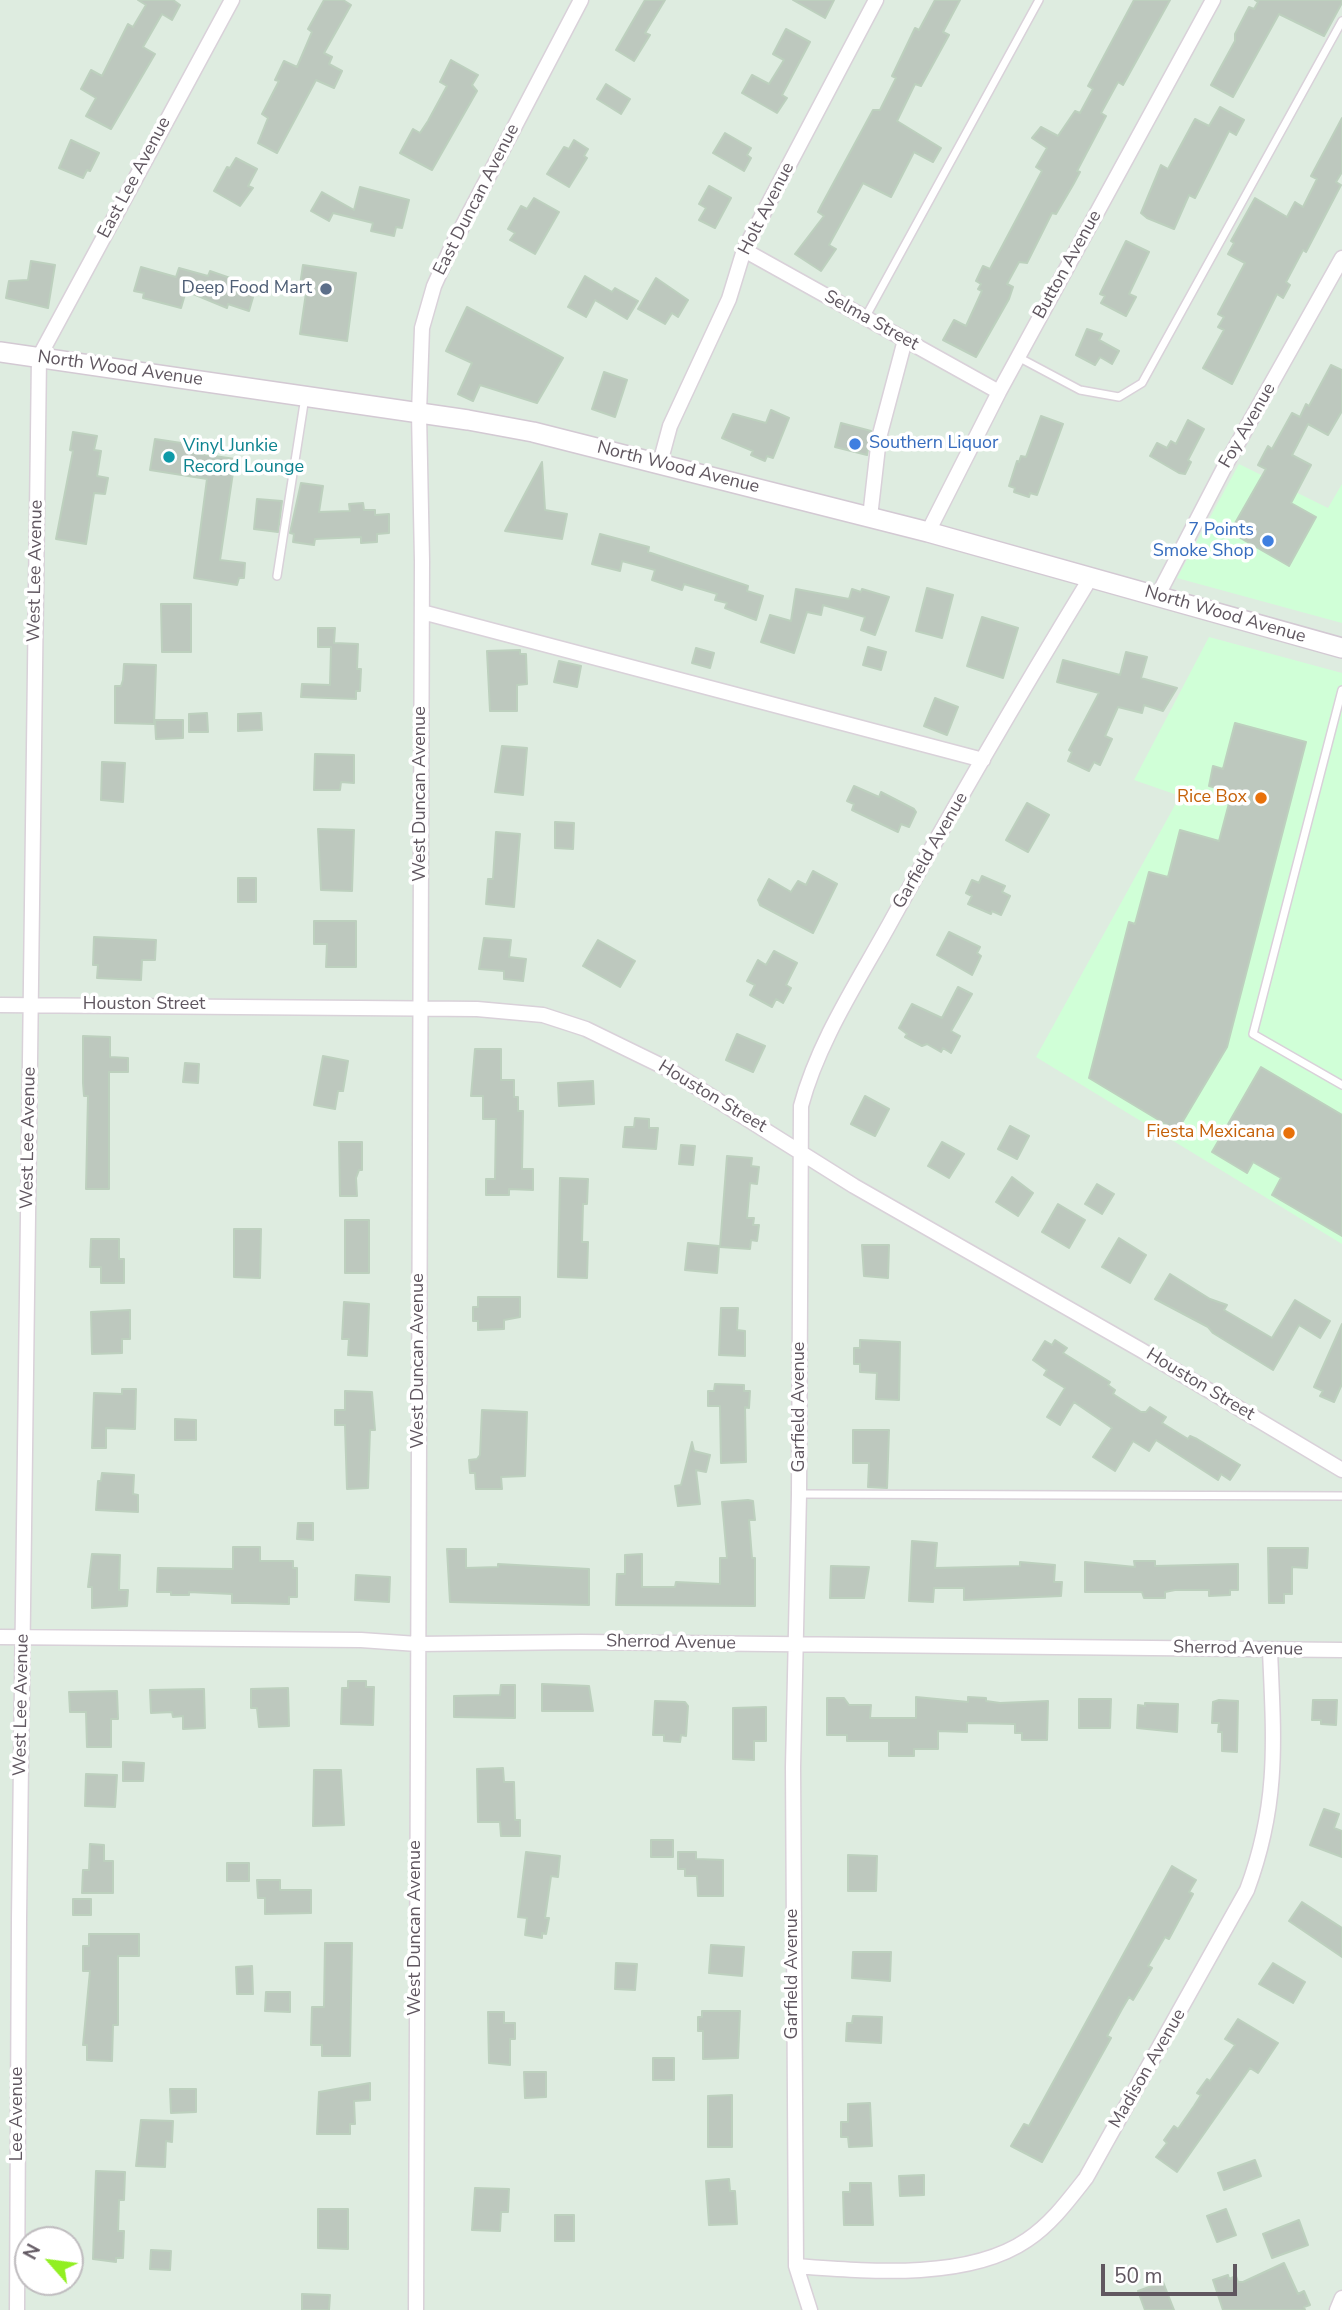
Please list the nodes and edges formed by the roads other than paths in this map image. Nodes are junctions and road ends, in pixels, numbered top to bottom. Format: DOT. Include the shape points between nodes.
graph roads {
  1 [pos="232,0"];
  2 [pos="581,0"];
  3 [pos="876,0"];
  4 [pos="1039,0"];
  5 [pos="1213,0"];
  6 [pos="1342,22"];
  7 [pos="744,250"];
  8 [pos="1342,258"];
  9 [pos="865,318"];
  10 [pos="905,340"];
  11 [pos="0,352"];
  12 [pos="39,357"];
  13 [pos="1018,357"];
  14 [pos="999,391"];
  15 [pos="306,396"];
  16 [pos="419,413"];
  17 [pos="660,463"];
  18 [pos="870,517"];
  19 [pos="928,532"];
  20 [pos="277,576"];
  21 [pos="1091,577"];
  22 [pos="1158,595"];
  23 [pos="422,612"];
  24 [pos="1342,648"];
  25 [pos="1342,690"];
  26 [pos="983,760"];
  27 [pos="0,1005"];
  28 [pos="31,1005"];
  29 [pos="421,1007"];
  30 [pos="1342,1085"];
  31 [pos="799,1149"];
  32 [pos="1342,1470"];
  33 [pos="799,1494"];
  34 [pos="1342,1496"];
  35 [pos="0,1637"];
  36 [pos="23,1637"];
  37 [pos="417,1644"];
  38 [pos="797,1645"];
  39 [pos="1342,1650"];
  40 [pos="1270,1651"];
  41 [pos="19,1919"];
  42 [pos="796,2266"];
  43 [pos="1342,2298"];
  44 [pos="18,2310"];
  45 [pos="416,2310"];
  46 [pos="810,2310"];
  47 [pos="1337,2310"];
  1 -- 12 [label="street, East Lee Avenue"];
  2 -- 16 [label="street, East Duncan Avenue" via="434,286 422,328"];
  3 -- 7 [label="street, Holt Avenue"];
  4 -- 9 [label="lane"];
  5 -- 13 [label="street, Button Avenue"];
  6 -- 13 [label="lane" via="1142,383 1119,397 1080,390"];
  7 -- 9 [label="street, Selma Street"];
  7 -- 17 [label="street, Holt Avenue" via="729,299 670,426"];
  8 -- 22 [label="street, Foy Avenue"];
  9 -- 10 [label="street, Selma Street"];
  10 -- 14 [label="street, Selma Street"];
  10 -- 18 [label="street" via="878,438"];
  11 -- 12 [label="main road, North Wood Avenue"];
  12 -- 15 [label="main road, North Wood Avenue"];
  12 -- 28 [label="street, West Lee Avenue"];
  13 -- 14 [label="street, Button Avenue"];
  14 -- 19 [label="street, Button Avenue"];
  15 -- 16 [label="main road, North Wood Avenue"];
  15 -- 20 [label="lane"];
  16 -- 17 [label="main road, North Wood Avenue" via="533,432"];
  16 -- 23 [label="street, West Duncan Avenue"];
  17 -- 18 [label="main road, North Wood Avenue"];
  18 -- 19 [label="main road, North Wood Avenue"];
  19 -- 21 [label="main road, North Wood Avenue"];
  21 -- 22 [label="main road, North Wood Avenue"];
  21 -- 26 [label="street, Garfield Avenue"];
  22 -- 24 [label="main road, North Wood Avenue"];
  23 -- 26 [label="street"];
  23 -- 29 [label="street, West Duncan Avenue"];
  25 -- 30 [label="lane" via="1253,1034"];
  26 -- 31 [label="street, Garfield Avenue" via="835,1023 807,1084"];
  27 -- 28 [label="street, Houston Street"];
  28 -- 29 [label="street, Houston Street"];
  28 -- 36 [label="street, West Lee Avenue"];
  29 -- 31 [label="street, Houston Street" via="521,1012 586,1029 705,1090"];
  29 -- 37 [label="street, West Duncan Avenue"];
  31 -- 32 [label="street, Houston Street" via="854,1186"];
  31 -- 33 [label="street, Garfield Avenue"];
  33 -- 34 [label="lane"];
  33 -- 38 [label="street, Garfield Avenue"];
  35 -- 36 [label="street, Sherrod Avenue"];
  36 -- 37 [label="street, Sherrod Avenue"];
  36 -- 41 [label="street, West Lee Avenue"];
  37 -- 38 [label="street, Sherrod Avenue"];
  37 -- 45 [label="street, West Duncan Avenue"];
  38 -- 40 [label="street, Sherrod Avenue"];
  38 -- 42 [label="street, Garfield Avenue" via="793,1767"];
  39 -- 40 [label="street, Sherrod Avenue"];
  40 -- 42 [label="street, Madison Avenue" via="1272,1784 1259,1860 1214,1953 1086,2178 1059,2213 1026,2241 985,2258 876,2272"];
  41 -- 44 [label="street, Lee Avenue"];
  42 -- 46 [label="street, Garfield Avenue"];
  43 -- 47 [label="street"];
}
